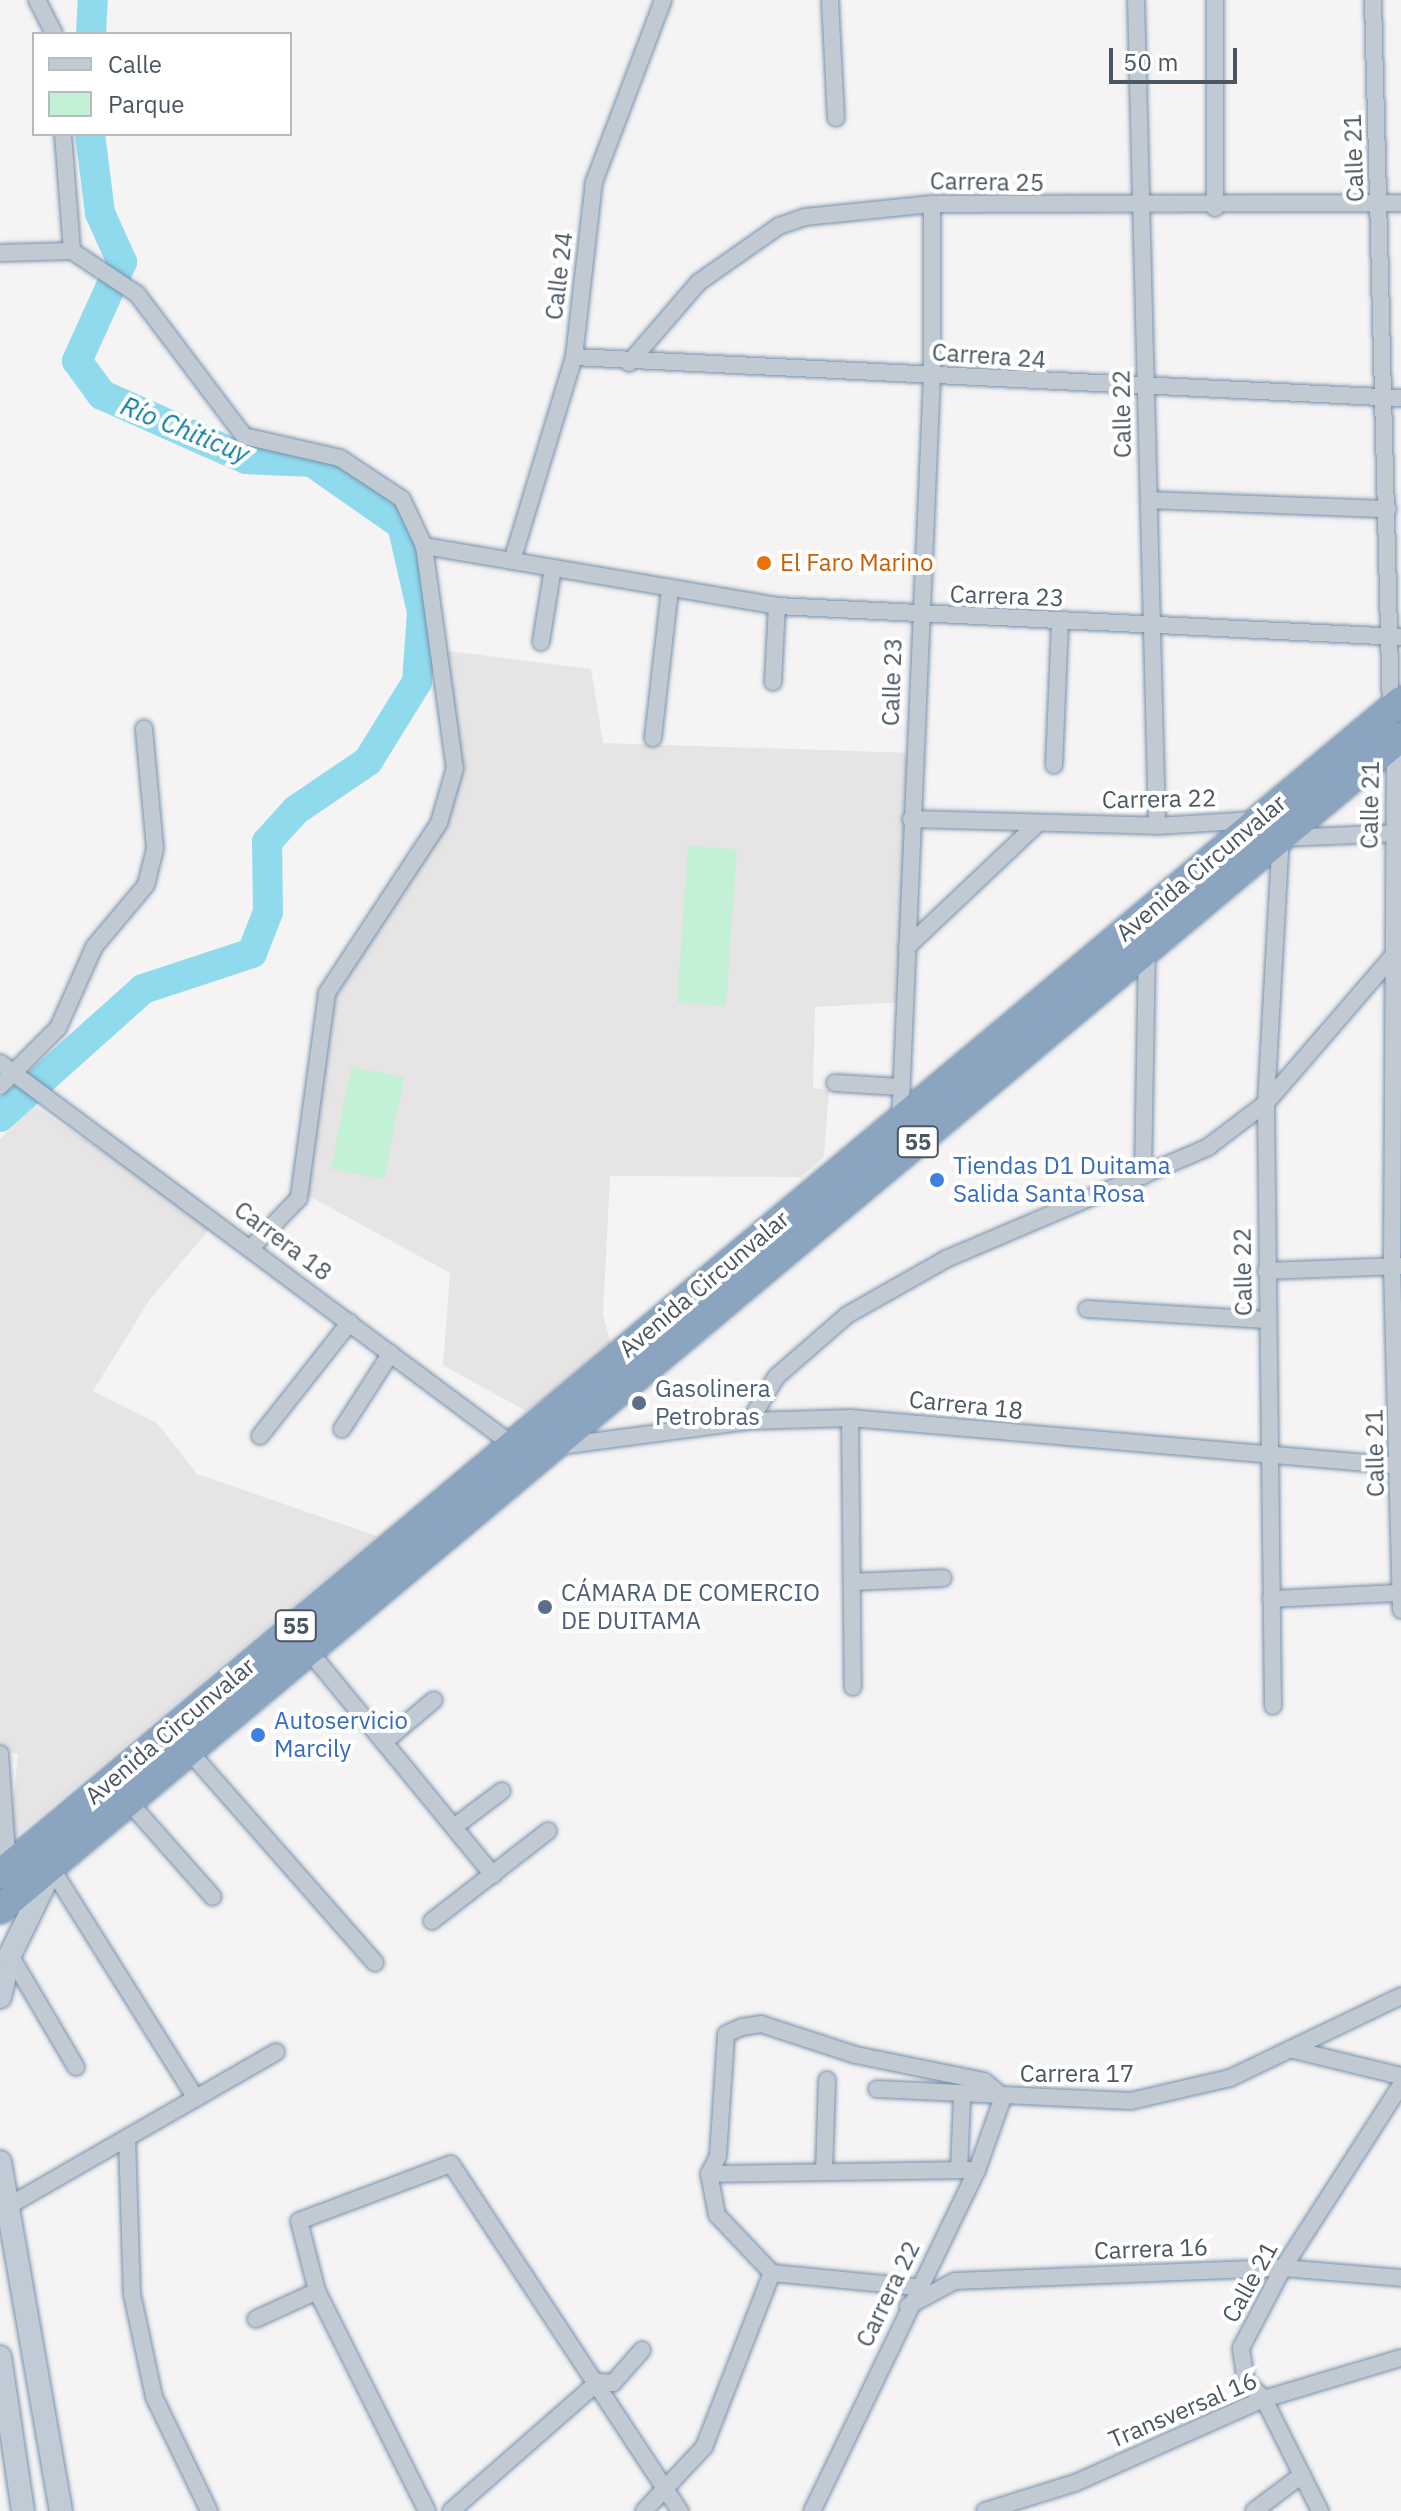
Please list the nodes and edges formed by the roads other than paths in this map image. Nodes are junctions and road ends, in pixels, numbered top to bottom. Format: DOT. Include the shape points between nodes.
graph roads {
  1 [pos="37,0"];
  2 [pos="663,0"];
  3 [pos="830,0"];
  4 [pos="1136,0"];
  5 [pos="1215,0"];
  6 [pos="1373,0"];
  7 [pos="53,32"];
  8 [pos="836,118"];
  9 [pos="63,136"];
  10 [pos="1401,203"];
  11 [pos="932,204"];
  12 [pos="1379,204"];
  13 [pos="1215,208"];
  14 [pos="1142,209"];
  15 [pos="72,251"];
  16 [pos="0,253"];
  17 [pos="574,357"];
  18 [pos="629,363"];
  19 [pos="932,375"];
  20 [pos="1146,390"];
  21 [pos="1393,397"];
  22 [pos="1149,500"];
  23 [pos="1388,509"];
  24 [pos="424,546"];
  25 [pos="512,561"];
  26 [pos="553,568"];
  27 [pos="670,588"];
  28 [pos="777,606"];
  29 [pos="918,616"];
  30 [pos="1060,622"];
  31 [pos="1155,626"];
  32 [pos="1396,637"];
  33 [pos="541,642"];
  34 [pos="773,682"];
  35 [pos="1396,705"];
  36 [pos="144,729"];
  37 [pos="653,738"];
  38 [pos="1398,740"];
  39 [pos="1054,765"];
  40 [pos="911,819"];
  41 [pos="1038,823"];
  42 [pos="1157,826"];
  43 [pos="1270,829"];
  44 [pos="1398,833"];
  45 [pos="1151,911"];
  46 [pos="1401,945"];
  47 [pos="907,947"];
  48 [pos="1147,950"];
  49 [pos="1396,960"];
  50 [pos="0,1063"];
  51 [pos="11,1081"];
  52 [pos="835,1083"];
  53 [pos="901,1087"];
  54 [pos="1397,1090"];
  55 [pos="1266,1103"];
  56 [pos="900,1120"];
  57 [pos="895,1161"];
  58 [pos="1143,1176"];
  59 [pos="252,1247"];
  60 [pos="1396,1266"];
  61 [pos="1266,1271"];
  62 [pos="1087,1309"];
  63 [pos="1267,1320"];
  64 [pos="350,1322"];
  65 [pos="391,1353"];
  66 [pos="850,1418"];
  67 [pos="750,1421"];
  68 [pos="342,1429"];
  69 [pos="260,1436"];
  70 [pos="533,1451"];
  71 [pos="1269,1459"];
  72 [pos="1400,1466"];
  73 [pos="457,1509"];
  74 [pos="943,1578"];
  75 [pos="852,1582"];
  76 [pos="1400,1593"];
  77 [pos="1271,1599"];
  78 [pos="1401,1610"];
  79 [pos="309,1651"];
  80 [pos="853,1687"];
  81 [pos="434,1700"];
  82 [pos="1273,1706"];
  83 [pos="384,1742"];
  84 [pos="189,1751"];
  85 [pos="0,1754"];
  86 [pos="502,1791"];
  87 [pos="128,1801"];
  88 [pos="454,1827"];
  89 [pos="548,1831"];
  90 [pos="63,1838"];
  91 [pos="52,1869"];
  92 [pos="493,1875"];
  93 [pos="3,1877"];
  94 [pos="213,1897"];
  95 [pos="0,1909"];
  96 [pos="432,1921"];
  97 [pos="10,1955"];
  98 [pos="375,1963"];
  99 [pos="1401,1996"];
  100 [pos="0,1997"];
  101 [pos="1290,2049"];
  102 [pos="276,2052"];
  103 [pos="76,2067"];
  104 [pos="1401,2076"];
  105 [pos="827,2080"];
  106 [pos="1401,2085"];
  107 [pos="877,2089"];
  108 [pos="962,2097"];
  109 [pos="1003,2097"];
  110 [pos="196,2099"];
  111 [pos="127,2138"];
  112 [pos="0,2162"];
  113 [pos="959,2170"];
  114 [pos="977,2170"];
  115 [pos="824,2172"];
  116 [pos="709,2174"];
  117 [pos="10,2205"];
  118 [pos="1283,2268"];
  119 [pos="772,2273"];
  120 [pos="1401,2278"];
  121 [pos="916,2287"];
  122 [pos="317,2291"];
  123 [pos="908,2306"];
  124 [pos="256,2319"];
  125 [pos="642,2350"];
  126 [pos="1401,2358"];
  127 [pos="1,2370"];
  128 [pos="598,2382"];
  129 [pos="1264,2399"];
  130 [pos="1302,2475"];
  131 [pos="670,2491"];
  132 [pos="23,2511"];
  133 [pos="61,2511"];
  134 [pos="209,2511"];
  135 [pos="427,2511"];
  136 [pos="451,2511"];
  137 [pos="644,2511"];
  138 [pos="680,2511"];
  139 [pos="812,2511"];
  140 [pos="985,2511"];
  141 [pos="1254,2511"];
  142 [pos="1320,2511"];
  1 -- 7 [label="street"];
  2 -- 17 [label="street, Calle 24" via="594,182"];
  3 -- 8 [label="street"];
  4 -- 14 [label="street, Calle 22"];
  5 -- 13 [label="street"];
  6 -- 12 [label="street, Calle 21"];
  9 -- 15 [label="street"];
  10 -- 12 [label="street, Carrera 25"];
  11 -- 14 [label="street, Carrera 25"];
  11 -- 18 [label="street, Carrera 25" via="779,226 699,282"];
  11 -- 19 [label="street, Calle 23"];
  12 -- 13 [label="street, Carrera 25"];
  12 -- 21 [label="street, Calle 21"];
  13 -- 14 [label="street, Carrera 25"];
  14 -- 20 [label="street, Calle 22"];
  15 -- 16 [label="street"];
  15 -- 24 [label="street" via="137,294 244,436 340,458 402,499"];
  17 -- 18 [label="street, Carrera 24"];
  17 -- 25 [label="street, Calle 24"];
  18 -- 19 [label="street, Carrera 24"];
  19 -- 20 [label="street, Carrera 24"];
  19 -- 29 [label="street, Calle 23"];
  20 -- 21 [label="street, Carrera 24"];
  20 -- 22 [label="street, Calle 22"];
  21 -- 23 [label="street, Calle 21"];
  22 -- 23 [label="street"];
  22 -- 31 [label="street, Calle 22"];
  23 -- 32 [label="street, Calle 21"];
  24 -- 25 [label="street, Carrera 23"];
  24 -- 59 [label="street" via="455,768 439,823 327,993 299,1198"];
  25 -- 26 [label="street, Carrera 23"];
  26 -- 27 [label="street, Carrera 23"];
  26 -- 33 [label="street"];
  27 -- 28 [label="street, Carrera 23"];
  27 -- 37 [label="street"];
  28 -- 29 [label="street, Carrera 23"];
  28 -- 34 [label="street"];
  29 -- 30 [label="street, Carrera 23"];
  29 -- 40 [label="street, Calle 23"];
  30 -- 31 [label="street, Carrera 23"];
  30 -- 39 [label="street"];
  31 -- 32 [label="street, Carrera 23"];
  31 -- 42 [label="street, Calle 22"];
  32 -- 35 [label="street, Calle 21"];
  35 -- 38 [label="street, Calle 21"];
  35 -- 43 [label="highway, Avenida Circunvalar / 55"];
  36 -- 51 [label="street" via="155,848 146,885 94,947 58,1028"];
  38 -- 43 [label="highway, Avenida Circunvalar / 55"];
  38 -- 44 [label="street, Calle 21"];
  40 -- 41 [label="street, Carrera 22"];
  40 -- 47 [label="street, Calle 23"];
  41 -- 42 [label="street, Carrera 22"];
  41 -- 47 [label="street"];
  42 -- 43 [label="street, Carrera 22"];
  43 -- 44 [label="street, Carrera 22"];
  43 -- 45 [label="highway, Avenida Circunvalar / 55"];
  43 -- 48 [label="highway, Avenida Circunvalar / 55"];
  43 -- 55 [label="street, Calle 22"];
  44 -- 49 [label="street, Calle 21"];
  45 -- 48 [label="street"];
  45 -- 56 [label="highway, Avenida Circunvalar / 55"];
  46 -- 49 [label="street"];
  47 -- 53 [label="street, Calle 23"];
  48 -- 57 [label="highway, Avenida Circunvalar / 55"];
  48 -- 58 [label="street"];
  49 -- 54 [label="street, Calle 21"];
  49 -- 55 [label="street"];
  50 -- 51 [label="street, Carrera 18"];
  51 -- 59 [label="street, Carrera 18" via="54,1105"];
  52 -- 53 [label="street"];
  53 -- 56 [label="street, Calle 23"];
  54 -- 60 [label="street, Calle 21"];
  55 -- 58 [label="street" via="1208,1147"];
  55 -- 61 [label="street, Calle 22"];
  56 -- 57 [label="street, Calle 23"];
  56 -- 70 [label="highway, Avenida Circunvalar / 55" via="537,1424"];
  57 -- 70 [label="highway, Avenida Circunvalar / 55"];
  58 -- 67 [label="street" via="946,1259 847,1315 776,1377"];
  59 -- 64 [label="street, Carrera 18"];
  60 -- 61 [label="street"];
  60 -- 72 [label="street, Calle 21"];
  61 -- 63 [label="street, Calle 22"];
  62 -- 63 [label="street"];
  63 -- 71 [label="street, Calle 22"];
  64 -- 65 [label="street, Carrera 18"];
  64 -- 69 [label="street"];
  65 -- 68 [label="street"];
  65 -- 70 [label="street, Carrera 18"];
  66 -- 67 [label="street, Carrera 18"];
  66 -- 71 [label="street, Carrera 18"];
  66 -- 75 [label="street"];
  67 -- 70 [label="street, Carrera 18"];
  70 -- 73 [label="highway, Avenida Circunvalar / 55"];
  71 -- 72 [label="street, Carrera 18"];
  71 -- 77 [label="street, Calle 22"];
  72 -- 76 [label="street, Calle 21"];
  73 -- 79 [label="highway, Avenida Circunvalar / 55"];
  73 -- 90 [label="highway, Avenida Circunvalar / 55"];
  74 -- 75 [label="street"];
  75 -- 80 [label="street"];
  76 -- 77 [label="street"];
  76 -- 78 [label="street, Calle 21"];
  77 -- 82 [label="street, Calle 22"];
  79 -- 83 [label="street"];
  79 -- 84 [label="highway, Avenida Circunvalar / 55"];
  81 -- 83 [label="street"];
  83 -- 88 [label="street"];
  84 -- 87 [label="highway, Avenida Circunvalar / 55"];
  84 -- 98 [label="street"];
  85 -- 93 [label="street"];
  86 -- 88 [label="street"];
  87 -- 90 [label="highway, Avenida Circunvalar / 55"];
  87 -- 94 [label="street"];
  88 -- 92 [label="street"];
  89 -- 92 [label="street"];
  90 -- 91 [label="main road, Avenida Circunvalar"];
  90 -- 93 [label="highway, Avenida Circunvalar / 55"];
  90 -- 95 [label="highway, Avenida Circunvalar / 55"];
  91 -- 97 [label="main road, Avenida Circunvalar"];
  91 -- 110 [label="street"];
  92 -- 96 [label="street"];
  97 -- 100 [label="main road, Avenida Circunvalar"];
  97 -- 103 [label="street"];
  99 -- 101 [label="street, Carrera 17"];
  101 -- 104 [label="street"];
  101 -- 109 [label="street, Carrera 17" via="1230,2078 1131,2101"];
  102 -- 110 [label="street"];
  105 -- 115 [label="street"];
  106 -- 118 [label="street, Calle 21"];
  107 -- 108 [label="street, Carrera 17"];
  108 -- 109 [label="street, Carrera 17"];
  108 -- 113 [label="street"];
  109 -- 114 [label="street, Carrera 22"];
  109 -- 116 [label="street" via="984,2081 856,2055 761,2024 726,2034 718,2156"];
  110 -- 111 [label="street"];
  111 -- 117 [label="street"];
  111 -- 134 [label="street" via="132,2294 154,2397"];
  112 -- 117 [label="main road"];
  113 -- 114 [label="street"];
  113 -- 115 [label="street"];
  114 -- 121 [label="street, Carrera 22"];
  115 -- 116 [label="street"];
  116 -- 119 [label="street" via="717,2215"];
  117 -- 133 [label="main road"];
  118 -- 120 [label="street, Carrera 16"];
  118 -- 123 [label="street, Carrera 16" via="955,2281"];
  118 -- 129 [label="street, Calle 21" via="1241,2348 1246,2381"];
  119 -- 121 [label="street"];
  119 -- 131 [label="street" via="704,2447"];
  121 -- 123 [label="street, Carrera 22"];
  122 -- 124 [label="street"];
  122 -- 128 [label="street" via="299,2221 451,2164"];
  122 -- 135 [label="street"];
  123 -- 139 [label="street, Carrera 22"];
  125 -- 128 [label="street" via="613,2383"];
  126 -- 129 [label="street, Transversal 16"];
  127 -- 132 [label="main road"];
  128 -- 131 [label="street"];
  128 -- 136 [label="street"];
  129 -- 130 [label="street, Calle 21"];
  129 -- 140 [label="street, Transversal 16" via="1075,2483"];
  130 -- 141 [label="street"];
  130 -- 142 [label="street, Calle 21"];
  131 -- 137 [label="street"];
  131 -- 138 [label="street"];
}
